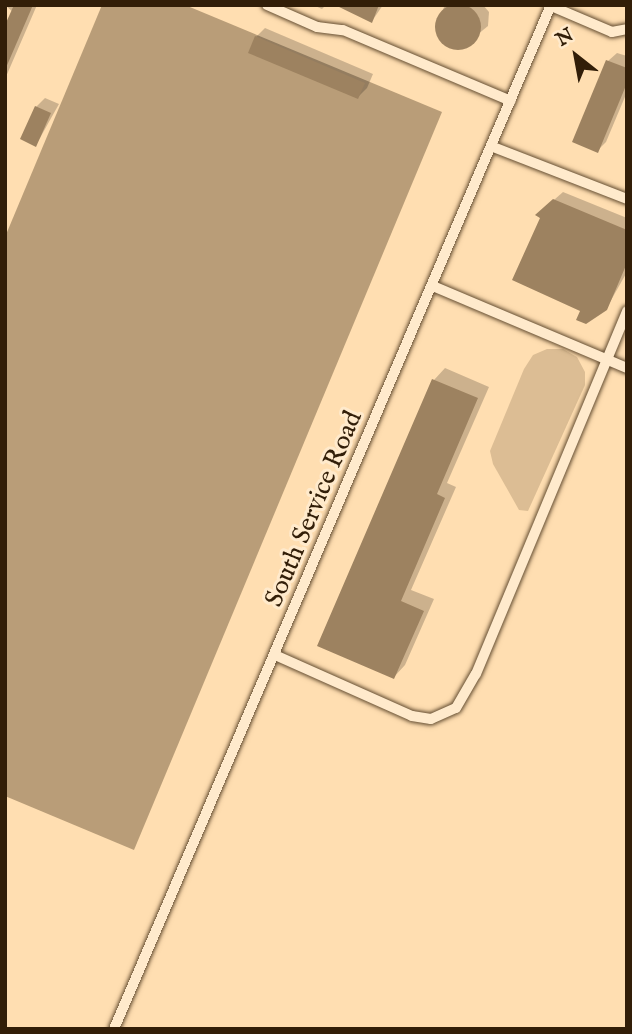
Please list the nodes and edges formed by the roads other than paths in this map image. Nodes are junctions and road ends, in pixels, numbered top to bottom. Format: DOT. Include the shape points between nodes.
graph roads {
  1 [pos="267,5"];
  2 [pos="551,6"];
  3 [pos="627,29"];
  4 [pos="511,101"];
  5 [pos="493,148"];
  6 [pos="627,199"];
  7 [pos="433,286"];
  8 [pos="627,311"];
  9 [pos="606,359"];
  10 [pos="627,368"];
  11 [pos="275,655"];
  12 [pos="114,1029"];
  1 -- 4 [label="lane" via="317,27 343,30"];
  2 -- 3 [label="lane" via="612,32"];
  2 -- 4 [label="lane, South Service Road"];
  4 -- 5 [label="lane, South Service Road"];
  5 -- 6 [label="lane"];
  5 -- 7 [label="lane, South Service Road"];
  7 -- 9 [label="lane"];
  7 -- 11 [label="lane, South Service Road"];
  8 -- 9 [label="lane"];
  9 -- 10 [label="lane"];
  9 -- 11 [label="lane" via="476,674 456,708 431,719 412,716"];
  11 -- 12 [label="lane, South Service Road"];
}
